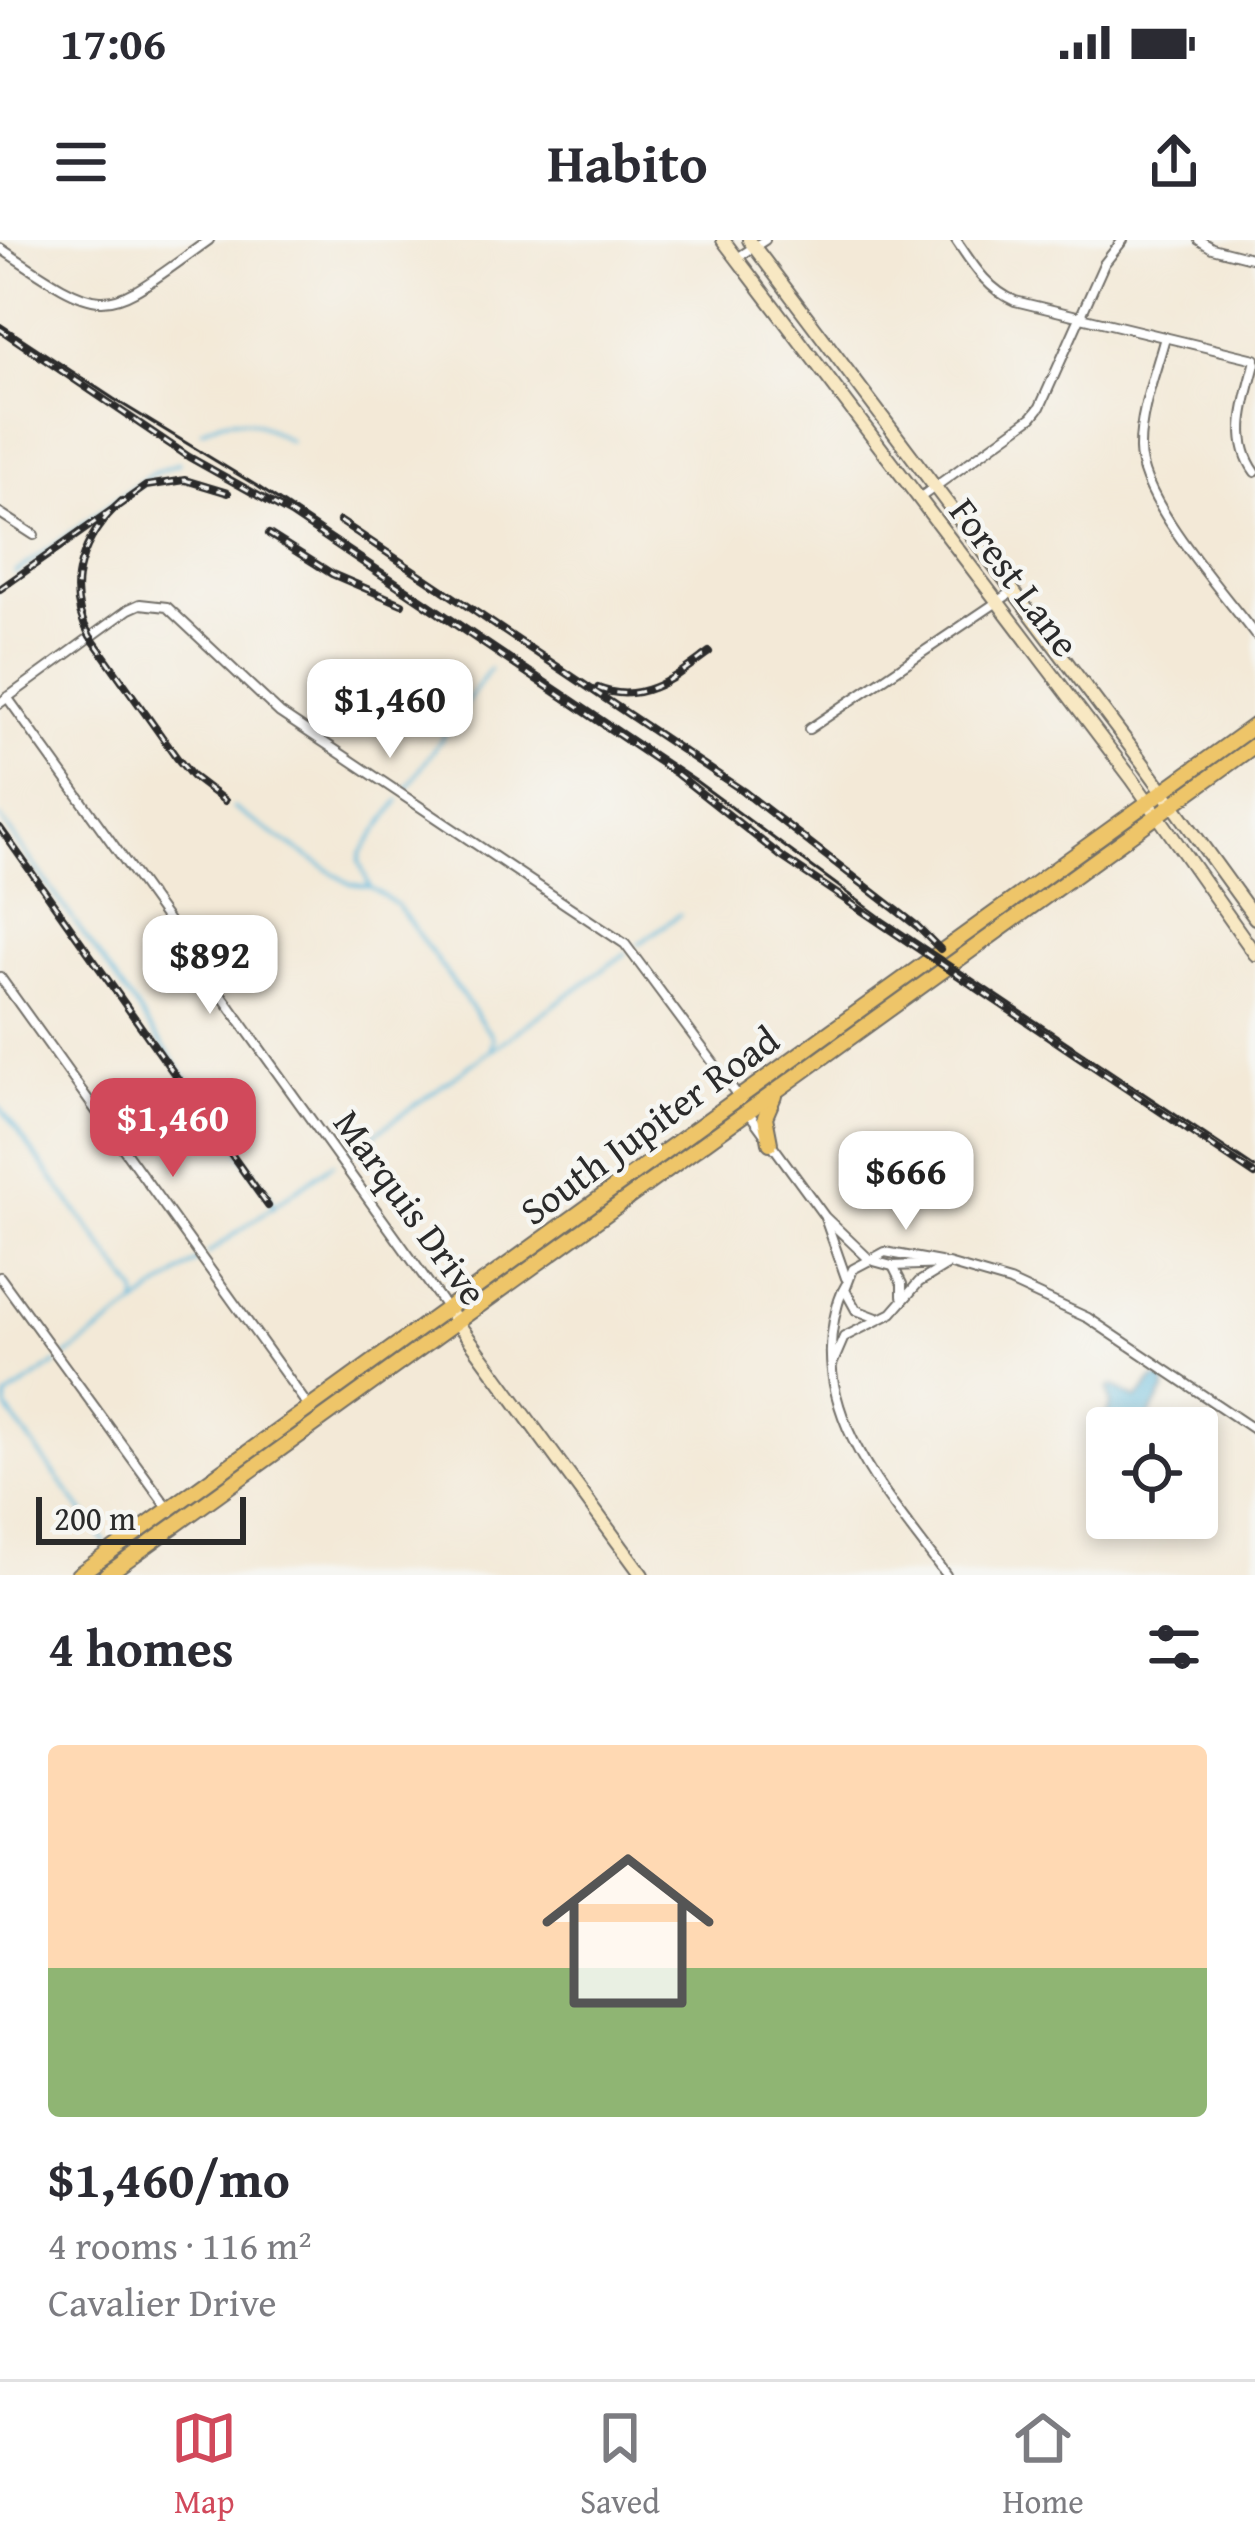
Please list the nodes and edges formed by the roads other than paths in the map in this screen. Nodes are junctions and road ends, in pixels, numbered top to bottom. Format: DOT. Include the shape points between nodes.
graph roads {
  1 [pos="208,240"];
  2 [pos="723,240"];
  3 [pos="956,240"];
  4 [pos="1124,240"];
  5 [pos="1199,240"];
  6 [pos="756,243"];
  7 [pos="0,248"];
  8 [pos="737,258"];
  9 [pos="1255,259"];
  10 [pos="1079,317"];
  11 [pos="1165,338"];
  12 [pos="1255,362"];
  13 [pos="850,375"];
  14 [pos="834,387"];
  15 [pos="1255,472"];
  16 [pos="934,488"];
  17 [pos="918,499"];
  18 [pos="0,513"];
  19 [pos="34,536"];
  20 [pos="1013,591"];
  21 [pos="998,605"];
  22 [pos="1255,635"];
  23 [pos="3,700"];
  24 [pos="1255,725"];
  25 [pos="809,729"];
  26 [pos="1255,745"];
  27 [pos="1168,798"];
  28 [pos="1153,809"];
  29 [pos="1255,918"];
  30 [pos="1255,954"];
  31 [pos="0,977"];
  32 [pos="861,1022"];
  33 [pos="774,1096"];
  34 [pos="745,1107"];
  35 [pos="770,1143"];
  36 [pos="825,1217"];
  37 [pos="870,1260"];
  38 [pos="948,1264"];
  39 [pos="892,1266"];
  40 [pos="0,1277"];
  41 [pos="846,1282"];
  42 [pos="900,1304"];
  43 [pos="452,1316"];
  44 [pos="881,1318"];
  45 [pos="831,1369"];
  46 [pos="315,1415"];
  47 [pos="1255,1430"];
  48 [pos="174,1516"];
  49 [pos="103,1571"];
  50 [pos="79,1575"];
  51 [pos="642,1575"];
  52 [pos="946,1575"];
  1 -- 7 [label="street" via="120,300 100,304"];
  2 -- 8 [label="main road, Forest Lane"];
  3 -- 10 [label="street" via="999,294"];
  4 -- 10 [label="street"];
  5 -- 9 [label="street"];
  6 -- 8 [label="street"];
  6 -- 13 [label="main road, Forest Lane"];
  8 -- 14 [label="main road, Forest Lane"];
  10 -- 11 [label="street"];
  10 -- 16 [label="street" via="1032,417"];
  11 -- 12 [label="street"];
  11 -- 22 [label="street" via="1141,436 1144,481"];
  12 -- 15 [label="street" via="1241,431"];
  13 -- 14 [label="main road"];
  13 -- 16 [label="main road, Forest Lane"];
  14 -- 17 [label="main road, Forest Lane"];
  16 -- 17 [label="street"];
  16 -- 20 [label="main road, Forest Lane"];
  17 -- 21 [label="main road, Forest Lane"];
  18 -- 19 [label="street"];
  20 -- 21 [label="street"];
  20 -- 27 [label="main road, Forest Lane"];
  21 -- 25 [label="street"];
  21 -- 28 [label="main road, Forest Lane"];
  23 -- 34 [label="street" via="129,609 167,607 280,713 625,944"];
  23 -- 43 [label="street, Marquis Drive"];
  24 -- 27 [label="main road, South Jupiter Road"];
  26 -- 27 [label="main road, South Jupiter Road"];
  27 -- 28 [label="main road, South Jupiter Road"];
  27 -- 29 [label="main road, Forest Lane"];
  28 -- 30 [label="main road, Forest Lane"];
  28 -- 32 [label="main road, South Jupiter Road"];
  31 -- 46 [label="street"];
  32 -- 33 [label="main road, South Jupiter Road"];
  32 -- 34 [label="main road, South Jupiter Road"];
  33 -- 34 [label="main road, South Jupiter Road"];
  33 -- 35 [label="main road" via="766,1117"];
  34 -- 35 [label="street"];
  34 -- 43 [label="main road, South Jupiter Road"];
  35 -- 36 [label="street"];
  36 -- 37 [label="street"];
  36 -- 41 [label="street"];
  37 -- 38 [label="street" via="885,1252"];
  37 -- 39 [label="street"];
  37 -- 41 [label="street"];
  38 -- 39 [label="street"];
  38 -- 42 [label="street"];
  38 -- 47 [label="street" via="1088,1318"];
  39 -- 42 [label="street" via="902,1284"];
  40 -- 48 [label="street"];
  41 -- 44 [label="street" via="856,1310"];
  41 -- 45 [label="street" via="828,1351"];
  42 -- 44 [label="street"];
  43 -- 46 [label="main road, South Jupiter Road"];
  43 -- 51 [label="main road, Marquis Drive"];
  44 -- 45 [label="street" via="844,1337"];
  45 -- 52 [label="street" via="858,1454"];
  46 -- 48 [label="main road, South Jupiter Road"];
  48 -- 49 [label="main road, South Jupiter Road"];
  49 -- 50 [label="main road, South Jupiter Road"];
}
